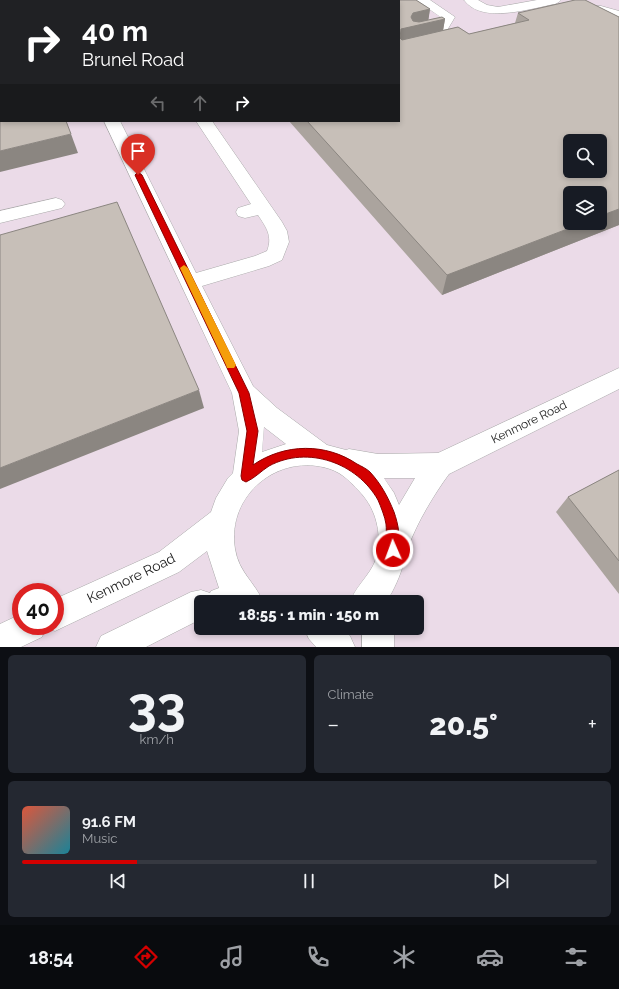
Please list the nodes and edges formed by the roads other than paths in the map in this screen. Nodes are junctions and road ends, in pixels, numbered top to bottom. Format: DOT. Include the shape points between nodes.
graph roads {
  1 [pos="422,0"];
  2 [pos="470,0"];
  3 [pos="555,0"];
  4 [pos="567,13"];
  5 [pos="619,15"];
  6 [pos="400,39"];
  7 [pos="112,122"];
  8 [pos="205,122"];
  9 [pos="56,204"];
  10 [pos="0,217"];
  11 [pos="190,282"];
  12 [pos="619,378"];
  13 [pos="244,393"];
  14 [pos="330,457"];
  15 [pos="440,465"];
  16 [pos="246,476"];
  17 [pos="222,521"];
  18 [pos="386,576"];
  19 [pos="235,595"];
  20 [pos="371,595"];
  21 [pos="194,606"];
  22 [pos="64,611"];
  23 [pos="12,635"];
  24 [pos="327,635"];
  25 [pos="378,635"];
  26 [pos="0,640"];
  27 [pos="112,647"];
  28 [pos="339,647"];
  29 [pos="378,647"];
  1 -- 6 [label="street" via="449,17 442,29"];
  2 -- 3 [label="street" via="483,8 498,10"];
  4 -- 5 [label="street" via="582,9 601,10"];
  7 -- 11 [label="street"];
  8 -- 11 [label="street" via="255,211 278,231 280,245 275,255 262,261"];
  9 -- 10 [label="street"];
  11 -- 13 [label="street"];
  12 -- 15 [label="street, Kenmore Road"];
  13 -- 14 [label="street" via="268,416"];
  13 -- 16 [label="street" via="252,431"];
  14 -- 15 [label="street, Kenmore Road" via="378,466"];
  14 -- 16 [label="street, Kenmore Road" via="292,454 266,462"];
  14 -- 18 [label="street" via="366,476 382,497 392,522"];
  15 -- 18 [label="street, Kenmore Road" via="411,510"];
  16 -- 17 [label="street, Kenmore Road" via="231,497"];
  17 -- 19 [label="street, Kenmore Road" via="220,548"];
  17 -- 22 [label="street, Kenmore Road" via="169,562"];
  18 -- 20 [label="street, Kenmore Road"];
  21 -- 27 [label="street"];
  23 -- 26 [label="street"];
  24 -- 28 [label="street"];
  25 -- 29 [label="street"];
}
